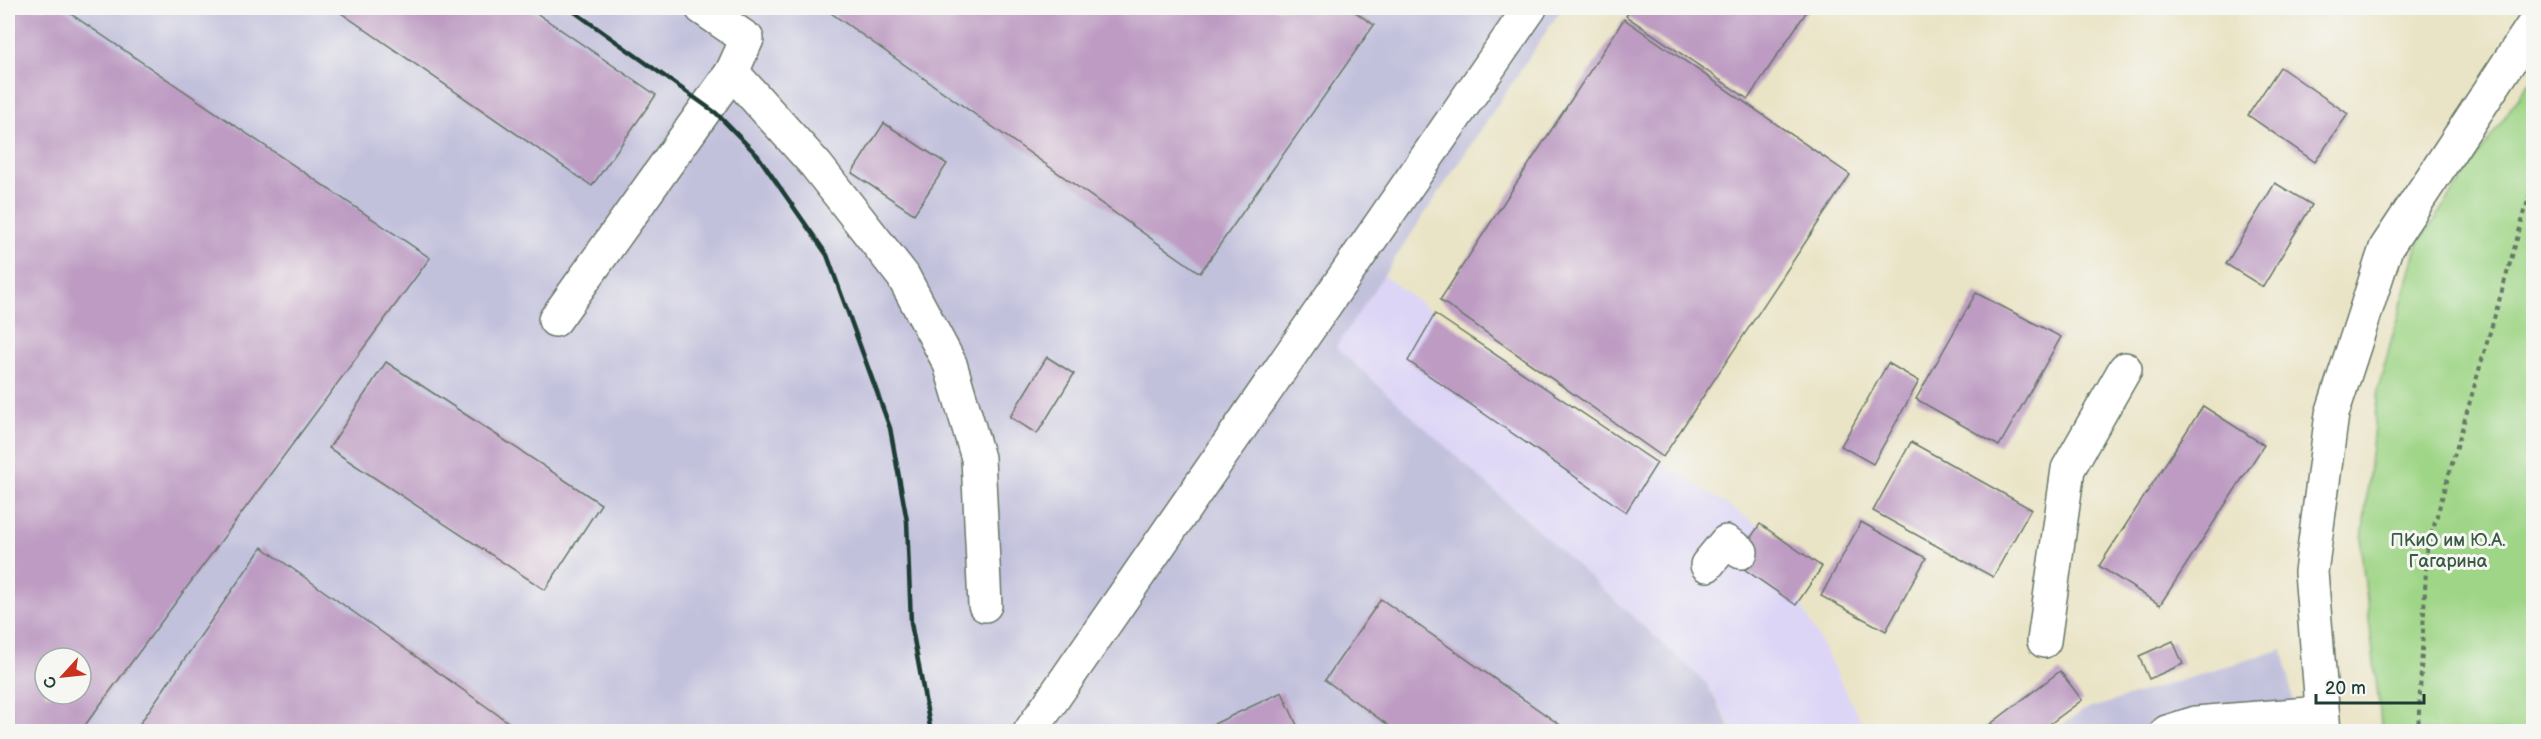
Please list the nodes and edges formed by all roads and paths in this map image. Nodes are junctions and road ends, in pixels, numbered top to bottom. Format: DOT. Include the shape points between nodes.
graph roads {
  1 [pos="702,8"];
  2 [pos="1530,8"];
  3 [pos="2534,24"];
  4 [pos="732,72"];
  5 [pos="2534,180"];
  6 [pos="555,320"];
  7 [pos="2125,369"];
  8 [pos="1741,552"];
  9 [pos="1707,565"];
  10 [pos="985,605"];
  11 [pos="2044,641"];
  12 [pos="2323,722"];
  13 [pos="1030,732"];
  14 [pos="2167,732"];
  15 [pos="2418,732"];
  1 -- 4 [label="street" via="747,39"];
  2 -- 13 [label="street"];
  3 -- 12 [label="street" via="2386,248 2332,414 2311,572"];
  4 -- 6 [label="street"];
  4 -- 10 [label="street" via="816,165 903,276 950,364 978,458"];
  5 -- 15 [label="path" via="2427,550"];
  7 -- 11 [label="street" via="2068,470"];
  8 -- 9 [label="street" via="1726,542"];
  12 -- 14 [label="street" via="2196,723"];
}
